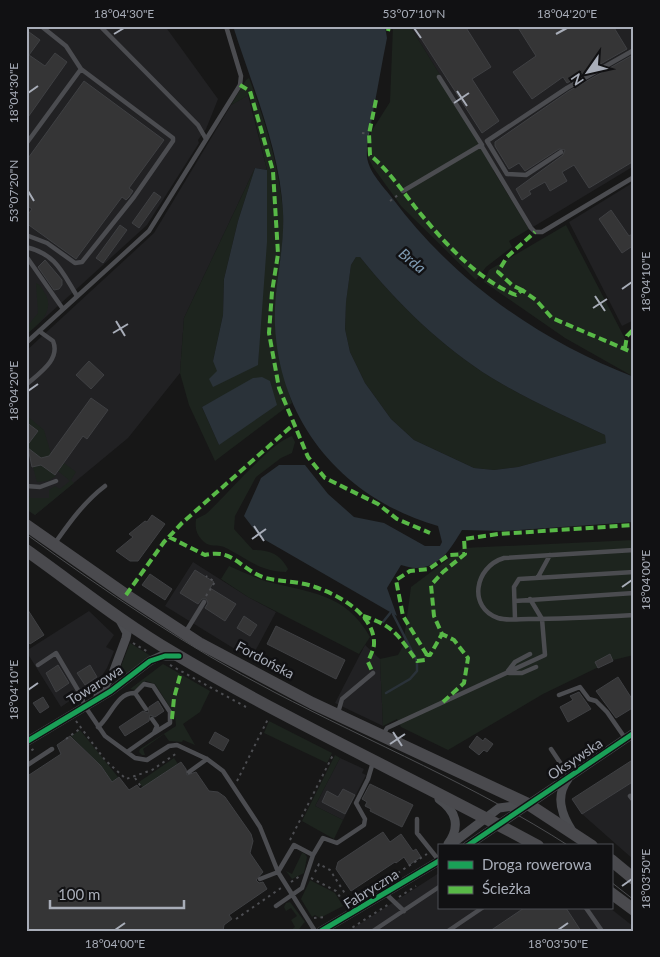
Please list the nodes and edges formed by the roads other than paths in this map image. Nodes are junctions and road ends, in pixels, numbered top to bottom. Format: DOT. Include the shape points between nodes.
graph roads {
  1 [pos="41,26"];
  2 [pos="100,26"];
  3 [pos="226,26"];
  4 [pos="634,50"];
  5 [pos="81,70"];
  6 [pos="439,77"];
  7 [pos="206,139"];
  8 [pos="487,141"];
  9 [pos="26,144"];
  10 [pos="481,146"];
  11 [pos="561,152"];
  12 [pos="634,177"];
  13 [pos="403,191"];
  14 [pos="26,235"];
  15 [pos="26,247"];
  16 [pos="26,256"];
  17 [pos="77,296"];
  18 [pos="63,309"];
  19 [pos="39,331"];
  20 [pos="26,343"];
  21 [pos="26,385"];
  22 [pos="56,480"];
  23 [pos="26,486"];
  24 [pos="105,486"];
  25 [pos="26,524"];
  26 [pos="54,544"];
  27 [pos="26,550"];
  28 [pos="634,550"];
  29 [pos="550,555"];
  30 [pos="634,572"];
  31 [pos="538,576"];
  32 [pos="634,593"];
  33 [pos="204,600"];
  34 [pos="515,600"];
  35 [pos="530,600"];
  36 [pos="634,614"];
  37 [pos="116,615"];
  38 [pos="542,619"];
  39 [pos="515,620"];
  40 [pos="185,633"];
  41 [pos="530,654"];
  42 [pos="179,656"];
  43 [pos="38,665"];
  44 [pos="536,667"];
  45 [pos="373,673"];
  46 [pos="505,673"];
  47 [pos="135,693"];
  48 [pos="559,695"];
  49 [pos="95,700"];
  50 [pos="84,705"];
  51 [pos="146,709"];
  52 [pos="338,714"];
  53 [pos="152,719"];
  54 [pos="98,727"];
  55 [pos="154,733"];
  56 [pos="634,733"];
  57 [pos="382,736"];
  58 [pos="626,738"];
  59 [pos="26,742"];
  60 [pos="52,749"];
  61 [pos="551,749"];
  62 [pos="127,752"];
  63 [pos="207,759"];
  64 [pos="374,761"];
  65 [pos="26,766"];
  66 [pos="189,772"];
  67 [pos="569,776"];
  68 [pos="412,780"];
  69 [pos="630,796"];
  70 [pos="634,801"];
  71 [pos="528,804"];
  72 [pos="485,818"];
  73 [pos="417,819"];
  74 [pos="504,828"];
  75 [pos="572,832"];
  76 [pos="449,844"];
  77 [pos="451,844"];
  78 [pos="472,844"];
  79 [pos="534,844"];
  80 [pos="589,844"];
  81 [pos="313,855"];
  82 [pos="435,858"];
  83 [pos="612,861"];
  84 [pos="278,872"];
  85 [pos="260,879"];
  86 [pos="634,879"];
  87 [pos="438,888"];
  88 [pos="386,894"];
  89 [pos="612,894"];
  90 [pos="292,896"];
  91 [pos="276,906"];
  92 [pos="479,910"];
  93 [pos="587,910"];
  94 [pos="634,910"];
  95 [pos="404,911"];
  96 [pos="315,931"];
  97 [pos="321,931"];
  98 [pos="373,931"];
  99 [pos="448,931"];
  100 [pos="602,931"];
  1 -- 5 [label="lane" via="66,46"];
  2 -- 7 [label="lane" via="198,125"];
  3 -- 7 [label="lane" via="242,81"];
  4 -- 8 [label="lane" via="567,88"];
  5 -- 9 [label="lane"];
  5 -- 14 [label="lane" via="173,141 84,261 75,263 47,243"];
  6 -- 10 [label="lane"];
  7 -- 17 [label="lane" via="149,231"];
  8 -- 10 [label="lane"];
  8 -- 11 [label="lane" via="507,174 526,175"];
  10 -- 12 [label="lane" via="535,232 542,232"];
  10 -- 13 [label="lane"];
  15 -- 17 [label="lane" via="53,259"];
  16 -- 18 [label="lane"];
  17 -- 18 [label="lane"];
  18 -- 19 [label="lane"];
  19 -- 20 [label="lane"];
  19 -- 21 [label="lane" via="53,341 54,353 48,366"];
  22 -- 23 [label="lane" via="40,487"];
  24 -- 26 [label="lane" via="80,509"];
  25 -- 26 [label="main road, Fordońska"];
  26 -- 40 [label="main road, Fordońska"];
  27 -- 37 [label="main road"];
  28 -- 29 [label="lane"];
  29 -- 31 [label="lane"];
  29 -- 39 [label="lane" via="504,558 490,565 481,575 479,594 487,610 501,619"];
  30 -- 31 [label="lane"];
  31 -- 34 [label="lane" via="519,579 514,587"];
  32 -- 35 [label="lane"];
  33 -- 40 [label="lane"];
  34 -- 35 [label="lane"];
  34 -- 39 [label="lane"];
  35 -- 38 [label="lane"];
  36 -- 38 [label="lane"];
  37 -- 42 [label="main road"];
  37 -- 49 [label="street, Towarowa" via="125,627 126,638 113,673"];
  38 -- 39 [label="lane"];
  38 -- 46 [label="lane" via="545,655"];
  40 -- 52 [label="main road, Fordońska"];
  41 -- 46 [label="lane" via="515,662"];
  42 -- 49 [label="street, Towarowa" via="157,657"];
  42 -- 64 [label="main road"];
  43 -- 50 [label="lane" via="56,653"];
  44 -- 46 [label="lane" via="522,673"];
  45 -- 52 [label="lane" via="342,699"];
  46 -- 57 [label="lane" via="387,728"];
  47 -- 51 [label="lane"];
  47 -- 54 [label="lane" via="129,692 117,701 107,720"];
  47 -- 55 [label="lane" via="144,684 153,686 170,712 170,723"];
  48 -- 58 [label="lane" via="580,687 589,699 607,712"];
  49 -- 50 [label="street, Towarowa"];
  50 -- 54 [label="lane"];
  50 -- 59 [label="street, Towarowa"];
  52 -- 57 [label="main road, Fordońska"];
  53 -- 55 [label="lane" via="157,726"];
  54 -- 62 [label="lane" via="108,740"];
  55 -- 62 [label="lane"];
  56 -- 58 [label="street, Oksywska"];
  57 -- 71 [label="main road, Fordońska"];
  58 -- 67 [label="street, Oksywska"];
  60 -- 65 [label="lane"];
  61 -- 67 [label="lane"];
  62 -- 63 [label="lane" via="145,761 176,745"];
  63 -- 66 [label="lane"];
  63 -- 84 [label="lane" via="223,771 257,822"];
  64 -- 68 [label="main road"];
  64 -- 81 [label="lane" via="356,803 365,819 364,825 337,843 323,838"];
  67 -- 71 [label="street, Oksywska"];
  67 -- 75 [label="street" via="560,804"];
  68 -- 72 [label="main road"];
  68 -- 76 [label="street" via="453,813 456,830"];
  69 -- 70 [label="lane"];
  71 -- 72 [label="street" via="502,807"];
  71 -- 74 [label="street, Oksywska"];
  71 -- 75 [label="main road"];
  72 -- 74 [label="main road"];
  72 -- 77 [label="street"];
  73 -- 82 [label="lane" via="417,833"];
  74 -- 78 [label="street"];
  74 -- 79 [label="main road"];
  75 -- 80 [label="main road"];
  81 -- 84 [label="lane" via="294,845"];
  81 -- 90 [label="lane" via="309,878"];
  82 -- 88 [label="street, Fabryczna"];
  83 -- 86 [label="main road"];
  84 -- 85 [label="lane"];
  84 -- 90 [label="lane"];
  87 -- 95 [label="lane"];
  88 -- 95 [label="lane"];
  88 -- 97 [label="street, Fabryczna"];
  89 -- 94 [label="main road"];
  90 -- 91 [label="lane"];
  90 -- 96 [label="lane"];
  92 -- 99 [label="lane"];
  93 -- 100 [label="lane"];
  95 -- 98 [label="lane"];
}
